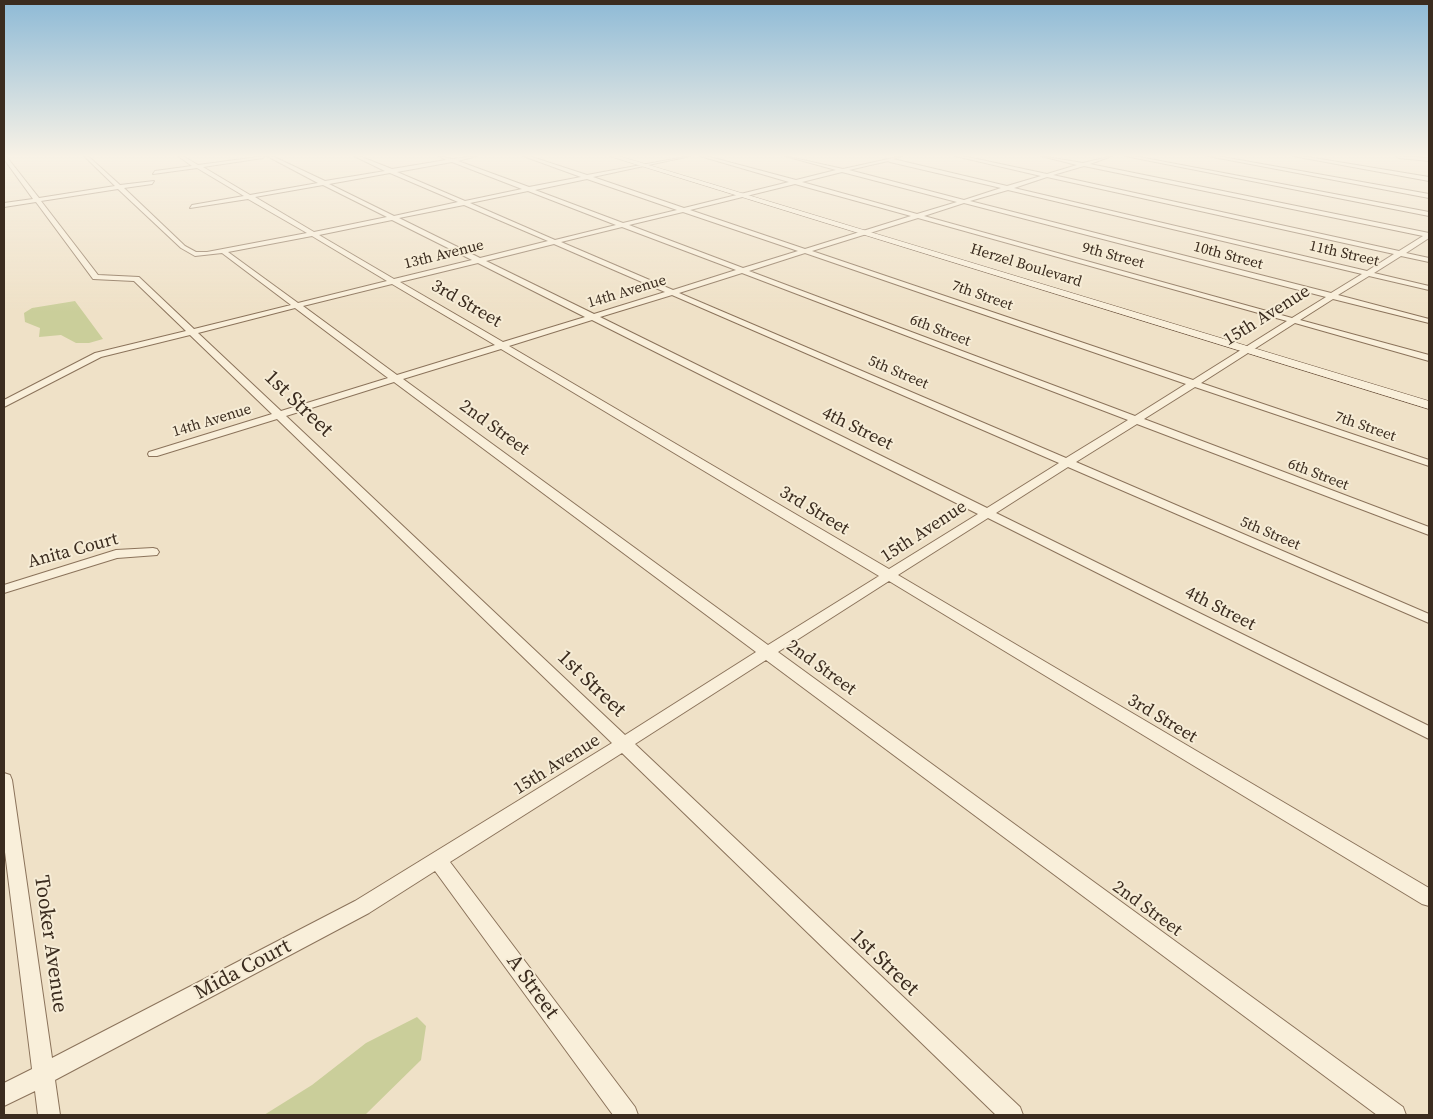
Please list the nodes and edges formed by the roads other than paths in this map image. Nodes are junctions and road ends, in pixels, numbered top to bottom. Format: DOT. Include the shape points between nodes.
graph roads {
  1 [pos="44,208"];
  2 [pos="143,208"];
  3 [pos="270,208"];
  4 [pos="376,208"];
  5 [pos="435,208"];
  6 [pos="478,208"];
  7 [pos="579,208"];
  8 [pos="679,208"];
  9 [pos="691,208"];
  10 [pos="786,208"];
  11 [pos="891,208"];
  12 [pos="942,208"];
  13 [pos="993,208"];
  14 [pos="1094,208"];
  15 [pos="1198,208"];
  16 [pos="1299,208"];
  17 [pos="1399,208"];
  18 [pos="684,210"];
  19 [pos="1429,214"];
  20 [pos="918,216"];
  21 [pos="394,217"];
  22 [pos="623,225"];
  23 [pos="865,232"];
  24 [pos="314,234"];
  25 [pos="1429,235"];
  26 [pos="556,242"];
  27 [pos="805,251"];
  28 [pos="224,252"];
  29 [pos="1400,253"];
  30 [pos="481,260"];
  31 [pos="1429,260"];
  32 [pos="743,270"];
  33 [pos="1369,273"];
  34 [pos="393,282"];
  35 [pos="1429,288"];
  36 [pos="673,292"];
  37 [pos="1333,296"];
  38 [pos="297,306"];
  39 [pos="594,317"];
  40 [pos="1294,320"];
  41 [pos="1429,321"];
  42 [pos="193,332"];
  43 [pos="502,345"];
  44 [pos="1248,349"];
  45 [pos="1429,358"];
  46 [pos="395,378"];
  47 [pos="1193,383"];
  48 [pos="4,404"];
  49 [pos="1429,405"];
  50 [pos="278,414"];
  51 [pos="1136,420"];
  52 [pos="153,454"];
  53 [pos="1069,463"];
  54 [pos="1429,463"];
  55 [pos="988,513"];
  56 [pos="1429,531"];
  57 [pos="153,552"];
  58 [pos="888,576"];
  59 [pos="4,589"];
  60 [pos="1429,619"];
  61 [pos="767,652"];
  62 [pos="1429,734"];
  63 [pos="624,744"];
  64 [pos="4,780"];
  65 [pos="438,860"];
  66 [pos="1429,898"];
  67 [pos="44,1074"];
  68 [pos="4,1095"];
  69 [pos="49,1115"];
  70 [pos="626,1115"];
  71 [pos="1012,1115"];
  72 [pos="1395,1115"];
  1 -- 42 [label="street, 1st Street" via="96,277 136,279"];
  2 -- 28 [label="street" via="188,251"];
  3 -- 24 [label="street, 3rd Street"];
  4 -- 21 [label="street, 4th Street"];
  5 -- 21 [label="street"];
  6 -- 26 [label="street, 5th Street"];
  7 -- 22 [label="street, 6th Street"];
  8 -- 18 [label="street, 7th Street"];
  9 -- 18 [label="street, 13th Avenue"];
  10 -- 23 [label="street, Herzel Boulevard"];
  11 -- 20 [label="street, 9th Street"];
  12 -- 20 [label="street, 14th Avenue"];
  13 -- 37 [label="street, 10th Street"];
  14 -- 33 [label="street, 11th Street"];
  15 -- 29 [label="street"];
  16 -- 25 [label="street"];
  17 -- 19 [label="street"];
  18 -- 22 [label="street, 13th Avenue"];
  18 -- 27 [label="street, 7th Street"];
  20 -- 23 [label="street, 14th Avenue"];
  20 -- 40 [label="street, 9th Street"];
  21 -- 24 [label="street"];
  21 -- 30 [label="street, 4th Street"];
  22 -- 26 [label="street, 13th Avenue"];
  22 -- 32 [label="street, 6th Street"];
  23 -- 27 [label="street, 14th Avenue"];
  23 -- 44 [label="street, Herzel Boulevard"];
  24 -- 28 [label="street"];
  24 -- 34 [label="street, 3rd Street"];
  25 -- 29 [label="street, 15th Avenue"];
  26 -- 30 [label="street, 13th Avenue"];
  26 -- 36 [label="street, 5th Street"];
  27 -- 32 [label="street, 14th Avenue"];
  27 -- 47 [label="street, 7th Street"];
  28 -- 38 [label="street, 2nd Street"];
  29 -- 31 [label="street"];
  29 -- 33 [label="street, 15th Avenue"];
  30 -- 34 [label="street, 13th Avenue"];
  30 -- 39 [label="street, 4th Street"];
  32 -- 36 [label="street, 14th Avenue"];
  32 -- 51 [label="street, 6th Street"];
  33 -- 35 [label="street, 11th Street"];
  33 -- 37 [label="street, 15th Avenue"];
  34 -- 38 [label="street, 13th Avenue"];
  34 -- 43 [label="street, 3rd Street"];
  36 -- 39 [label="street, 14th Avenue"];
  36 -- 53 [label="street, 5th Street"];
  37 -- 40 [label="street, 15th Avenue"];
  37 -- 41 [label="street, 10th Street"];
  38 -- 42 [label="street, 13th Avenue"];
  38 -- 46 [label="street, 2nd Street"];
  39 -- 43 [label="street, 14th Avenue"];
  39 -- 55 [label="street, 4th Street"];
  40 -- 44 [label="street, 15th Avenue"];
  40 -- 45 [label="street, 9th Street"];
  42 -- 48 [label="street, 13th Avenue" via="98,356"];
  42 -- 50 [label="street, 1st Street"];
  43 -- 46 [label="street, 14th Avenue"];
  43 -- 58 [label="street, 3rd Street"];
  44 -- 47 [label="street, 15th Avenue"];
  44 -- 49 [label="street, Herzel Boulevard"];
  46 -- 50 [label="street, 14th Avenue"];
  46 -- 61 [label="street, 2nd Street"];
  47 -- 51 [label="street, 15th Avenue"];
  47 -- 54 [label="street, 7th Street"];
  50 -- 52 [label="street, 14th Avenue"];
  50 -- 63 [label="street, 1st Street"];
  51 -- 53 [label="street, 15th Avenue"];
  51 -- 56 [label="street, 6th Street"];
  53 -- 55 [label="street, 15th Avenue"];
  53 -- 60 [label="street, 5th Street"];
  55 -- 58 [label="street, 15th Avenue"];
  55 -- 62 [label="street, 4th Street"];
  57 -- 59 [label="street, Anita Court" via="116,554"];
  58 -- 61 [label="street, 15th Avenue"];
  58 -- 66 [label="street, 3rd Street"];
  61 -- 63 [label="street, 15th Avenue"];
  61 -- 72 [label="street, 2nd Street"];
  63 -- 65 [label="street, 15th Avenue"];
  63 -- 71 [label="street, 1st Street"];
  64 -- 67 [label="street, Tooker Avenue"];
  65 -- 67 [label="street, Mida Court" via="362,907"];
  65 -- 70 [label="street, A Street"];
  67 -- 68 [label="street, Mida Court"];
  67 -- 69 [label="street, Tooker Avenue"];
}
